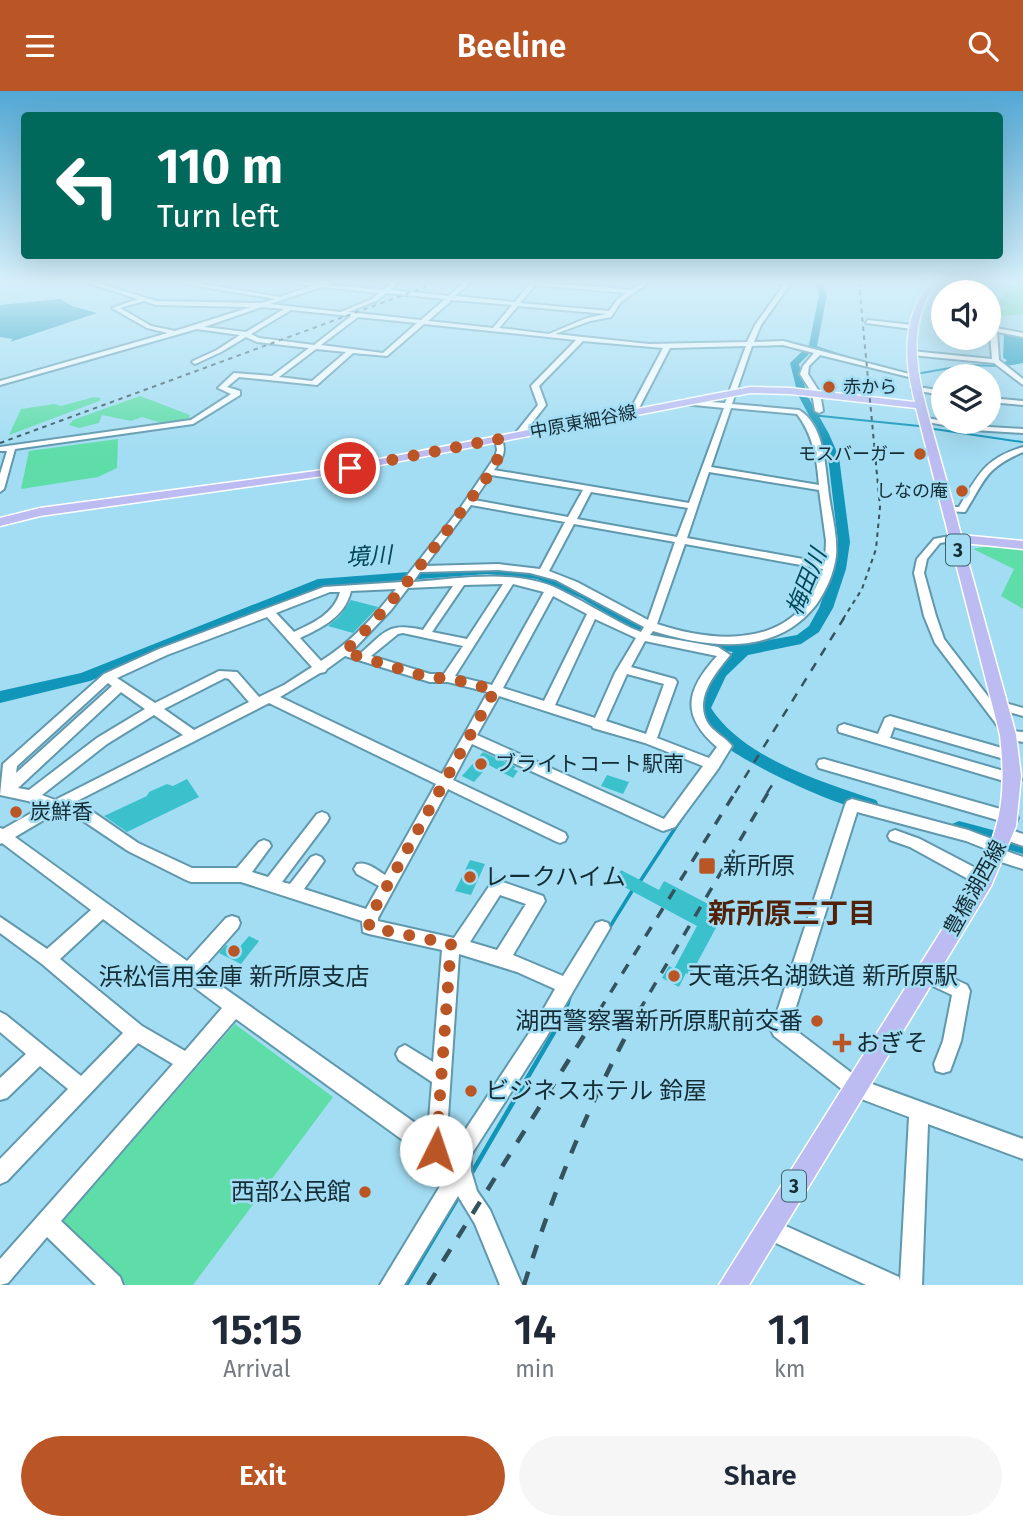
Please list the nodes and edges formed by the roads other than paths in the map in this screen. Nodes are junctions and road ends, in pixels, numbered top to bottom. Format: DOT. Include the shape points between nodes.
graph roads {
  1 [pos="157,339"];
  2 [pos="238,339"];
  3 [pos="256,339"];
  4 [pos="325,339"];
  5 [pos="404,339"];
  6 [pos="581,339"];
  7 [pos="589,339"];
  8 [pos="753,339"];
  9 [pos="912,339"];
  10 [pos="751,343"];
  11 [pos="315,346"];
  12 [pos="667,347"];
  13 [pos="353,350"];
  14 [pos="997,350"];
  15 [pos="817,353"];
  16 [pos="911,353"];
  17 [pos="195,362"];
  18 [pos="1000,364"];
  19 [pos="1001,365"];
  20 [pos="274,378"];
  21 [pos="913,378"];
  22 [pos="0,383"];
  23 [pos="1023,383"];
  24 [pos="931,387"];
  25 [pos="733,393"];
  26 [pos="815,394"];
  27 [pos="1001,401"];
  28 [pos="684,402"];
  29 [pos="1023,403"];
  30 [pos="919,405"];
  31 [pos="727,407"];
  32 [pos="819,411"];
  33 [pos="633,412"];
  34 [pos="924,419"];
  35 [pos="1023,431"];
  36 [pos="519,435"];
  37 [pos="498,439"];
  38 [pos="12,447"];
  39 [pos="0,449"];
  40 [pos="1023,449"];
  41 [pos="705,469"];
  42 [pos="490,472"];
  43 [pos="589,488"];
  44 [pos="823,488"];
  45 [pos="0,489"];
  46 [pos="469,502"];
  47 [pos="692,506"];
  48 [pos="947,509"];
  49 [pos="572,521"];
  50 [pos="0,522"];
  51 [pos="955,538"];
  52 [pos="681,539"];
  53 [pos="1023,545"];
  54 [pos="829,566"];
  55 [pos="416,571"];
  56 [pos="543,572"];
  57 [pos="510,580"];
  58 [pos="461,582"];
  59 [pos="405,584"];
  60 [pos="346,588"];
  61 [pos="551,590"];
  62 [pos="269,612"];
  63 [pos="593,612"];
  64 [pos="647,631"];
  65 [pos="426,633"];
  66 [pos="291,638"];
  67 [pos="471,644"];
  68 [pos="344,652"];
  69 [pos="362,658"];
  70 [pos="321,669"];
  71 [pos="624,669"];
  72 [pos="108,677"];
  73 [pos="448,678"];
  74 [pos="120,685"];
  75 [pos="495,690"];
  76 [pos="264,701"];
  77 [pos="998,705"];
  78 [pos="547,708"];
  79 [pos="154,709"];
  80 [pos="1023,712"];
  81 [pos="598,725"];
  82 [pos="844,729"];
  83 [pos="1013,734"];
  84 [pos="194,737"];
  85 [pos="469,737"];
  86 [pos="650,740"];
  87 [pos="882,740"];
  88 [pos="1011,756"];
  89 [pos="824,764"];
  90 [pos="713,765"];
  91 [pos="1014,779"];
  92 [pos="444,783"];
  93 [pos="4,789"];
  94 [pos="32,796"];
  95 [pos="60,804"];
  96 [pos="321,818"];
  97 [pos="1,836"];
  98 [pos="895,836"];
  99 [pos="560,838"];
  100 [pos="1006,840"];
  101 [pos="264,846"];
  102 [pos="316,860"];
  103 [pos="1023,863"];
  104 [pos="362,869"];
  105 [pos="241,875"];
  106 [pos="984,880"];
  107 [pos="388,884"];
  108 [pos="271,885"];
  109 [pos="293,892"];
  110 [pos="103,909"];
  111 [pos="370,917"];
  112 [pos="232,923"];
  113 [pos="0,924"];
  114 [pos="602,928"];
  115 [pos="455,945"];
  116 [pos="48,959"];
  117 [pos="501,959"];
  118 [pos="190,971"];
  119 [pos="924,973"];
  120 [pos="566,986"];
  121 [pos="235,1007"];
  122 [pos="0,1021"];
  123 [pos="136,1032"];
  124 [pos="405,1054"];
  125 [pos="38,1055"];
  126 [pos="186,1062"];
  127 [pos="943,1064"];
  128 [pos="442,1078"];
  129 [pos="855,1087"];
  130 [pos="82,1089"];
  131 [pos="0,1091"];
  132 [pos="919,1109"];
  133 [pos="1023,1149"];
  134 [pos="436,1150"];
  135 [pos="461,1172"];
  136 [pos="0,1174"];
  137 [pos="468,1195"];
  138 [pos="48,1223"];
  139 [pos="768,1229"];
  140 [pos="0,1275"];
  141 [pos="505,1282"];
  142 [pos="112,1285"];
  143 [pos="391,1285"];
  144 [pos="733,1285"];
  145 [pos="891,1285"];
  146 [pos="911,1285"];
  1 -- 22 [label="street"];
  2 -- 17 [label="street"];
  3 -- 11 [label="street"];
  4 -- 11 [label="street"];
  5 -- 13 [label="street" via="385,355"];
  6 -- 36 [label="street" via="535,386 542,405"];
  7 -- 12 [label="street"];
  8 -- 10 [label="street"];
  9 -- 16 [label="main road, 豊橋湖西線 / 3"];
  10 -- 12 [label="street"];
  10 -- 15 [label="street" via="777,343"];
  10 -- 25 [label="street"];
  11 -- 13 [label="street"];
  11 -- 20 [label="street"];
  12 -- 33 [label="street"];
  13 -- 20 [label="street" via="314,383"];
  14 -- 18 [label="street"];
  15 -- 21 [label="street"];
  15 -- 26 [label="street" via="804,374"];
  16 -- 18 [label="street"];
  16 -- 21 [label="main road, 豊橋湖西線 / 3"];
  19 -- 23 [label="street"];
  20 -- 38 [label="street" via="237,375 222,388 237,393 193,422"];
  21 -- 24 [label="street"];
  21 -- 30 [label="main road, 豊橋湖西線 / 3"];
  25 -- 26 [label="main road, 中原東細谷線"];
  25 -- 28 [label="main road, 中原東細谷線"];
  25 -- 31 [label="street"];
  26 -- 30 [label="main road, 中原東細谷線"];
  26 -- 32 [label="street"];
  27 -- 29 [label="street"];
  28 -- 31 [label="street"];
  28 -- 33 [label="main road, 中原東細谷線"];
  30 -- 34 [label="main road, 豊橋湖西線 / 3"];
  31 -- 41 [label="street"];
  31 -- 44 [label="street" via="799,412 821,454"];
  33 -- 36 [label="main road, 中原東細谷線"];
  34 -- 35 [label="street"];
  34 -- 48 [label="main road, 豊橋湖西線 / 3"];
  36 -- 37 [label="main road, 中原東細谷線"];
  37 -- 42 [label="street" via="501,450"];
  37 -- 50 [label="main road, 中原東細谷線" via="323,473 40,512"];
  38 -- 39 [label="street"];
  38 -- 45 [label="street"];
  40 -- 48 [label="street" via="983,470 962,510"];
  41 -- 44 [label="street"];
  41 -- 47 [label="street"];
  42 -- 43 [label="street"];
  42 -- 46 [label="street"];
  43 -- 47 [label="street"];
  43 -- 49 [label="street"];
  44 -- 54 [label="street" via="832,535"];
  46 -- 49 [label="street"];
  46 -- 55 [label="street"];
  47 -- 52 [label="street"];
  48 -- 51 [label="main road, 豊橋湖西線 / 3"];
  49 -- 52 [label="street"];
  49 -- 56 [label="street"];
  51 -- 53 [label="main road"];
  51 -- 77 [label="main road, 豊橋湖西線 / 3"];
  51 -- 83 [label="street" via="937,541 922,559 919,573 930,615 944,647"];
  52 -- 54 [label="street"];
  52 -- 64 [label="street"];
  54 -- 64 [label="street" via="802,616 774,634 714,641"];
  55 -- 56 [label="street" via="509,567"];
  55 -- 59 [label="street"];
  56 -- 64 [label="street" via="582,588"];
  57 -- 58 [label="street"];
  57 -- 61 [label="street"];
  57 -- 67 [label="street"];
  58 -- 59 [label="street"];
  58 -- 65 [label="street"];
  59 -- 60 [label="street"];
  59 -- 68 [label="street"];
  60 -- 62 [label="street" via="312,593"];
  60 -- 66 [label="street" via="344,602 334,613"];
  61 -- 63 [label="street"];
  61 -- 75 [label="street"];
  62 -- 66 [label="street"];
  62 -- 72 [label="street"];
  63 -- 64 [label="street"];
  63 -- 78 [label="street"];
  64 -- 71 [label="street"];
  64 -- 90 [label="street" via="723,655 708,672 697,704 701,724 725,746"];
  65 -- 67 [label="street"];
  65 -- 69 [label="street" via="394,631"];
  66 -- 70 [label="street"];
  67 -- 73 [label="street"];
  68 -- 69 [label="street"];
  68 -- 70 [label="street"];
  69 -- 73 [label="street" via="430,678"];
  70 -- 76 [label="street"];
  71 -- 81 [label="street"];
  71 -- 86 [label="street" via="671,682"];
  72 -- 74 [label="street"];
  72 -- 93 [label="street" via="10,764"];
  73 -- 75 [label="street"];
  74 -- 79 [label="street"];
  74 -- 93 [label="street"];
  75 -- 78 [label="street"];
  75 -- 85 [label="street"];
  76 -- 79 [label="street" via="233,675 223,674"];
  76 -- 84 [label="street"];
  76 -- 92 [label="street"];
  77 -- 80 [label="street"];
  77 -- 83 [label="main road, 豊橋湖西線 / 3"];
  78 -- 81 [label="street"];
  79 -- 84 [label="street"];
  79 -- 94 [label="street" via="102,741"];
  81 -- 86 [label="street"];
  82 -- 87 [label="street"];
  83 -- 88 [label="main road, 豊橋湖西線 / 3"];
  84 -- 95 [label="street"];
  85 -- 90 [label="street" via="663,825 670,823"];
  85 -- 92 [label="street"];
  86 -- 90 [label="street"];
  87 -- 88 [label="street" via="890,721"];
  87 -- 91 [label="street"];
  88 -- 91 [label="main road, 豊橋湖西線 / 3"];
  89 -- 100 [label="street"];
  91 -- 100 [label="main road, 豊橋湖西線 / 3"];
  92 -- 99 [label="street"];
  92 -- 107 [label="street"];
  93 -- 94 [label="street"];
  94 -- 95 [label="street"];
  95 -- 97 [label="street"];
  95 -- 105 [label="street" via="132,847 191,874"];
  96 -- 108 [label="street"];
  97 -- 110 [label="street"];
  98 -- 106 [label="street"];
  100 -- 103 [label="street"];
  100 -- 106 [label="main road, 豊橋湖西線 / 3"];
  100 -- 129 [label="street" via="968,836 852,805 780,1030"];
  101 -- 105 [label="street"];
  102 -- 109 [label="street"];
  104 -- 107 [label="street"];
  105 -- 108 [label="street"];
  106 -- 119 [label="main road, 豊橋湖西線 / 3"];
  107 -- 111 [label="street"];
  108 -- 109 [label="street"];
  109 -- 111 [label="street"];
  110 -- 116 [label="street"];
  110 -- 118 [label="street"];
  111 -- 115 [label="street" via="369,927"];
  112 -- 118 [label="street"];
  113 -- 116 [label="street"];
  114 -- 120 [label="street"];
  115 -- 117 [label="street"];
  115 -- 117 [label="street" via="497,887 504,888 537,901"];
  115 -- 128 [label="street"];
  116 -- 123 [label="street"];
  117 -- 120 [label="street"];
  118 -- 121 [label="street"];
  119 -- 127 [label="street" via="961,991 951,1051"];
  119 -- 129 [label="main road, 豊橋湖西線 / 3"];
  120 -- 135 [label="street" via="461,1153"];
  121 -- 126 [label="street"];
  121 -- 134 [label="street"];
  122 -- 125 [label="street"];
  123 -- 126 [label="street"];
  123 -- 130 [label="street"];
  124 -- 128 [label="street"];
  125 -- 130 [label="street"];
  125 -- 131 [label="street"];
  126 -- 138 [label="street"];
  128 -- 134 [label="street"];
  129 -- 132 [label="street"];
  129 -- 139 [label="main road, 豊橋湖西線 / 3"];
  130 -- 136 [label="street"];
  132 -- 133 [label="street"];
  132 -- 146 [label="street"];
  134 -- 135 [label="street"];
  135 -- 137 [label="street"];
  135 -- 143 [label="street"];
  137 -- 141 [label="street" via="483,1217"];
  138 -- 140 [label="street"];
  138 -- 142 [label="street"];
  139 -- 144 [label="main road, 豊橋湖西線 / 3"];
  139 -- 145 [label="street"];
}
